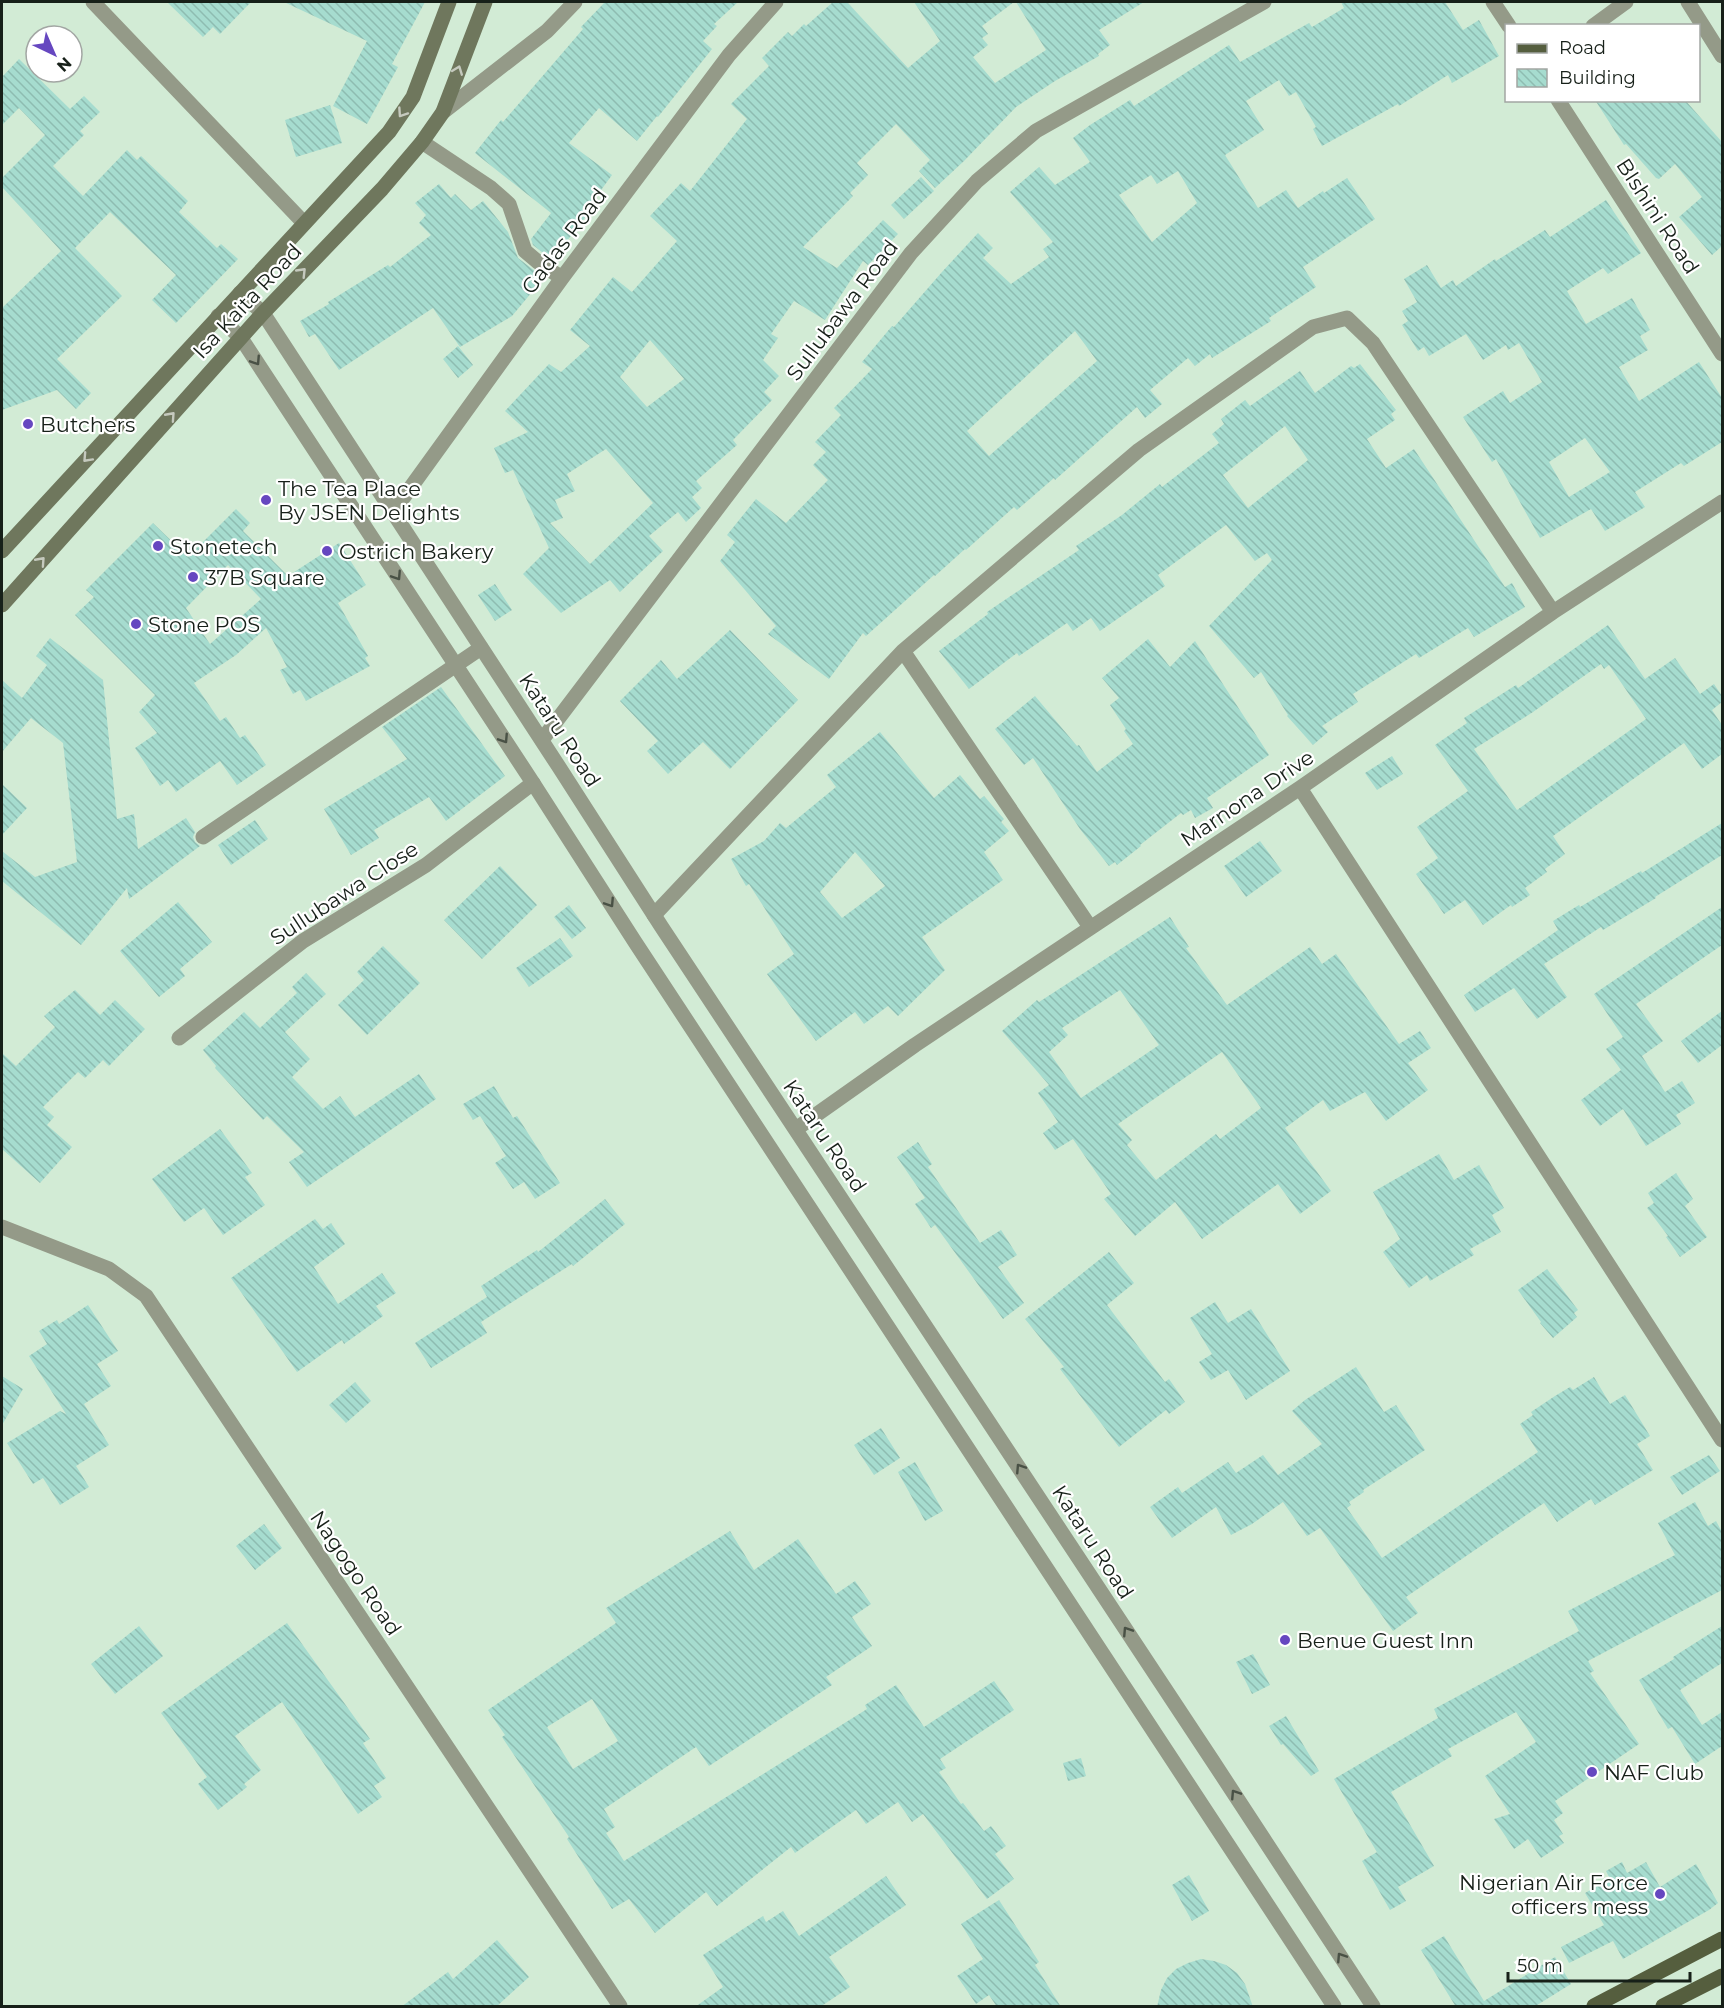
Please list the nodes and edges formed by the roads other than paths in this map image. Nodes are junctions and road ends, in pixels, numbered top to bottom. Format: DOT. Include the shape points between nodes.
graph roads {
  1 [pos="93,2"];
  2 [pos="449,2"];
  3 [pos="485,2"];
  4 [pos="575,2"];
  5 [pos="777,2"];
  6 [pos="1264,2"];
  7 [pos="1493,2"];
  8 [pos="1626,2"];
  9 [pos="1688,2"];
  10 [pos="1508,24"];
  11 [pos="1596,24"];
  12 [pos="1722,56"];
  13 [pos="1559,102"];
  14 [pos="443,112"];
  15 [pos="422,142"];
  16 [pos="304,223"];
  17 [pos="562,278"];
  18 [pos="240,293"];
  19 [pos="262,314"];
  20 [pos="218,316"];
  21 [pos="241,338"];
  22 [pos="1722,354"];
  23 [pos="1722,502"];
  24 [pos="393,512"];
  25 [pos="2,551"];
  26 [pos="2,605"];
  27 [pos="1553,612"];
  28 [pos="481,648"];
  29 [pos="903,651"];
  30 [pos="456,665"];
  31 [pos="542,740"];
  32 [pos="533,783"];
  33 [pos="1300,788"];
  34 [pos="203,837"];
  35 [pos="654,915"];
  36 [pos="1090,927"];
  37 [pos="179,1038"];
  38 [pos="796,1129"];
  39 [pos="2,1227"];
  40 [pos="1722,1440"];
  41 [pos="1722,1939"];
  42 [pos="1722,1976"];
  43 [pos="620,2007"];
  44 [pos="1334,2007"];
  45 [pos="1373,2007"];
  46 [pos="1594,2007"];
  47 [pos="1663,2007"];
  1 -- 16 [label="street"];
  2 -- 16 [label="main road, Isa Kaita Road, one-way" via="413,97 389,132"];
  14 -- 3 [label="main road, Isa Kaita Road, one-way"];
  4 -- 14 [label="street" via="547,31"];
  5 -- 17 [label="street, Gadas Road" via="729,55"];
  6 -- 31 [label="street, Sullubawa Road" via="1036,131 977,181 911,253"];
  7 -- 10 [label="street"];
  8 -- 11 [label="street"];
  9 -- 12 [label="street"];
  13 -- 22 [label="street, BIshini Road"];
  14 -- 15 [label="main road, Isa Kaita Road"];
  15 -- 17 [label="street" via="509,204 525,251"];
  19 -- 15 [label="main road, Isa Kaita Road, one-way"];
  16 -- 18 [label="main road, Isa Kaita Road"];
  17 -- 24 [label="street, Gadas Road"];
  18 -- 19 [label="street, Kataru Road"];
  18 -- 20 [label="main road, Isa Kaita Road"];
  19 -- 21 [label="main road, Isa Kaita Road"];
  19 -- 24 [label="street, Kataru Road"];
  20 -- 21 [label="street"];
  20 -- 25 [label="main road, Isa Kaita Road, one-way"];
  26 -- 21 [label="main road, Isa Kaita Road, one-way"];
  21 -- 30 [label="street, one-way"];
  23 -- 27 [label="street, Marnona Drive"];
  24 -- 28 [label="street, Kataru Road"];
  27 -- 29 [label="street" via="1373,343 1347,318 1314,327 1139,450"];
  27 -- 33 [label="street, Marnona Drive"];
  28 -- 30 [label="street"];
  28 -- 31 [label="street, Kataru Road"];
  29 -- 35 [label="street"];
  29 -- 36 [label="street"];
  30 -- 32 [label="street, one-way"];
  30 -- 34 [label="street"];
  31 -- 35 [label="street, Kataru Road"];
  32 -- 37 [label="street, Sullubawa Close" via="426,865 303,941"];
  32 -- 44 [label="street, one-way"];
  33 -- 36 [label="street, Marnona Drive"];
  33 -- 40 [label="street"];
  35 -- 38 [label="street, Kataru Road"];
  36 -- 38 [label="street, Marnona Drive"];
  45 -- 38 [label="street, Kataru Road, one-way"];
  39 -- 43 [label="street, Nagogo Road" via="109,1269 146,1296"];
  41 -- 46 [label="main road"];
  42 -- 47 [label="main road"];
}
